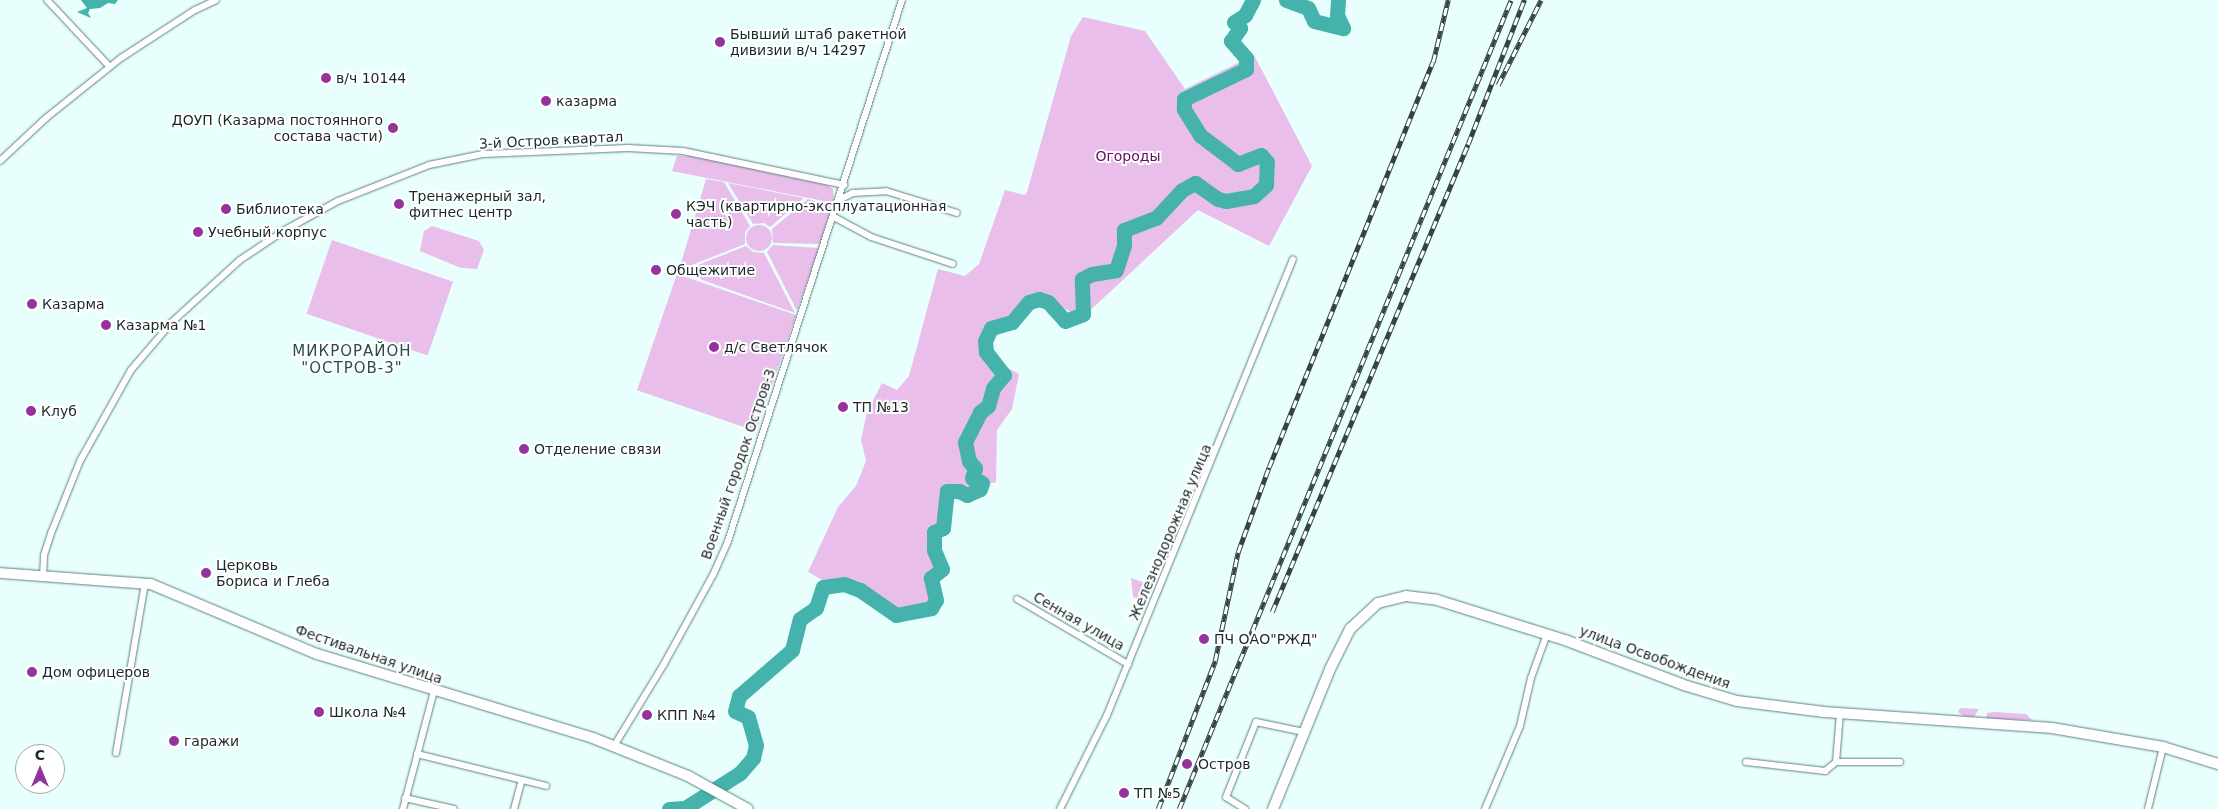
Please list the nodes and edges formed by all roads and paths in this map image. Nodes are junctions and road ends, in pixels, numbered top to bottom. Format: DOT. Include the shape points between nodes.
graph roads {
  1 [pos="47,0"];
  2 [pos="216,0"];
  3 [pos="901,0"];
  4 [pos="109,66"];
  5 [pos="0,161"];
  6 [pos="844,185"];
  7 [pos="839,200"];
  8 [pos="957,213"];
  9 [pos="834,217"];
  10 [pos="1293,260"];
  11 [pos="953,264"];
  12 [pos="0,573"];
  13 [pos="43,576"];
  14 [pos="145,583"];
  15 [pos="1017,599"];
  16 [pos="1547,634"];
  17 [pos="1128,664"];
  18 [pos="434,691"];
  19 [pos="1840,713"];
  20 [pos="1304,732"];
  21 [pos="614,746"];
  22 [pos="2163,747"];
  23 [pos="116,753"];
  24 [pos="417,754"];
  25 [pos="1746,762"];
  26 [pos="1836,762"];
  27 [pos="1900,762"];
  28 [pos="2218,764"];
  29 [pos="522,780"];
  30 [pos="546,786"];
  31 [pos="405,798"];
  32 [pos="1486,808"];
  33 [pos="402,809"];
  34 [pos="454,809"];
  35 [pos="514,809"];
  36 [pos="748,809"];
  37 [pos="1060,809"];
  38 [pos="1245,809"];
  39 [pos="1273,809"];
  40 [pos="1495,809"];
  41 [pos="2148,809"];
  1 -- 4 [label="street"];
  2 -- 4 [label="street" via="195,10"];
  3 -- 6 [label="street, Военный городок Остров-3"];
  4 -- 5 [label="street"];
  6 -- 7 [label="street, Военный городок Остров-3"];
  6 -- 13 [label="street, 3-й Остров квартал" via="683,151 628,148 482,154 430,165 338,201 240,260 172,322 131,370 80,462 44,555"];
  7 -- 8 [label="street" via="853,193 886,191"];
  7 -- 9 [label="street, Военный городок Остров-3"];
  9 -- 11 [label="street" via="846,221 853,230 862,234"];
  9 -- 21 [label="street, Военный городок Остров-3" via="728,541 713,575"];
  10 -- 17 [label="street, Железнодорожная улица"];
  12 -- 13 [label="main road, Фестивальная улица"];
  13 -- 14 [label="main road, Фестивальная улица"];
  14 -- 18 [label="main road, Фестивальная улица" via="226,613 317,654"];
  14 -- 23 [label="street"];
  15 -- 17 [label="street, Сенная улица"];
  16 -- 19 [label="main road, улица Освобождения" via="1736,701"];
  16 -- 20 [label="main road, улица Освобождения" via="1428,598 1388,598 1362,615 1350,629"];
  16 -- 32 [label="street" via="1530,678 1520,726"];
  17 -- 37 [label="street, Железнодорожная улица"];
  18 -- 21 [label="main road, Фестивальная улица"];
  18 -- 24 [label="street"];
  19 -- 22 [label="main road, улица Освобождения" via="2052,728"];
  19 -- 26 [label="street"];
  20 -- 38 [label="street" via="1256,722 1226,798"];
  20 -- 39 [label="main road, улица Освобождения"];
  21 -- 36 [label="main road, Фестивальная улица" via="688,776"];
  22 -- 28 [label="main road, улица Освобождения"];
  22 -- 41 [label="street"];
  24 -- 29 [label="street"];
  24 -- 31 [label="street"];
  25 -- 26 [label="street" via="1825,771"];
  26 -- 27 [label="street"];
  29 -- 30 [label="street"];
  29 -- 35 [label="street"];
  31 -- 33 [label="street"];
  31 -- 34 [label="street"];
  32 -- 40 [label="street"];
}
